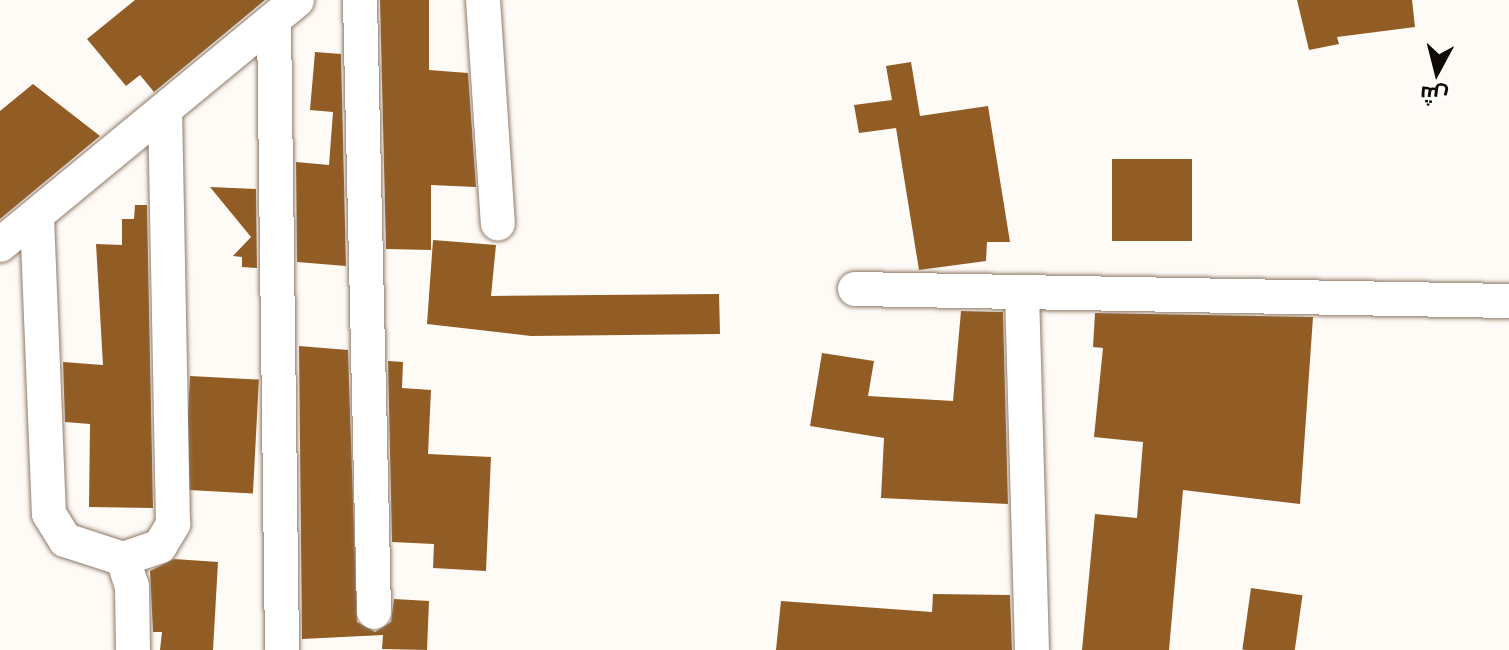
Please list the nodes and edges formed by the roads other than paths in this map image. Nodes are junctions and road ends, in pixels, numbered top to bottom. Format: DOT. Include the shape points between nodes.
graph roads {
  1 [pos="360,0"];
  2 [pos="483,0"];
  3 [pos="286,10"];
  4 [pos="165,114"];
  5 [pos="37,217"];
  6 [pos="498,223"];
  7 [pos="0,245"];
  8 [pos="855,289"];
  9 [pos="1022,292"];
  10 [pos="1509,301"];
  11 [pos="123,559"];
  12 [pos="374,612"];
  13 [pos="133,650"];
  14 [pos="282,650"];
  15 [pos="1032,650"];
  1 -- 12 [label="street"];
  2 -- 6 [label="street"];
  3 -- 4 [label="street"];
  3 -- 14 [label="street"];
  4 -- 5 [label="street"];
  4 -- 11 [label="street" via="173,524 160,546"];
  5 -- 7 [label="street"];
  5 -- 11 [label="street" via="49,514 65,540"];
  8 -- 9 [label="street"];
  9 -- 10 [label="street"];
  9 -- 15 [label="street"];
  11 -- 13 [label="street" via="132,586"];
}
